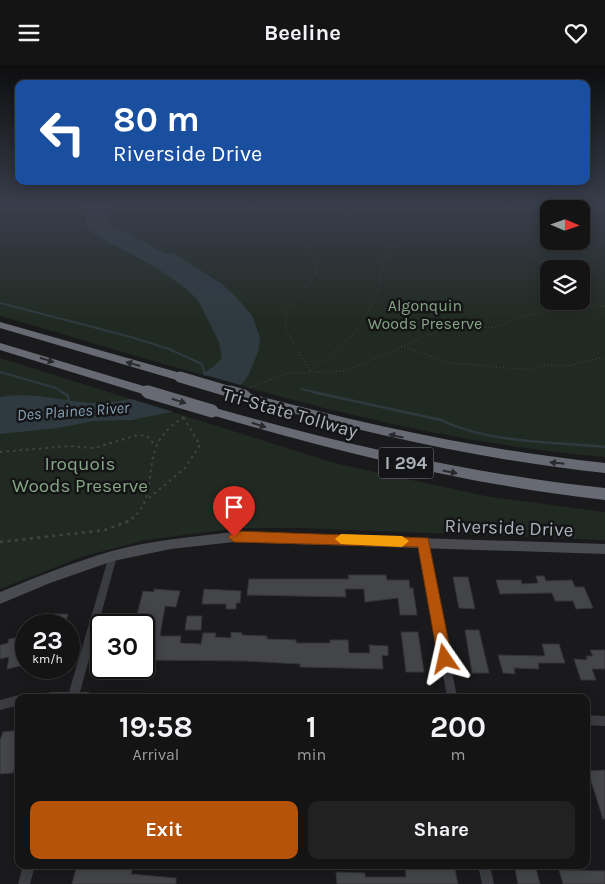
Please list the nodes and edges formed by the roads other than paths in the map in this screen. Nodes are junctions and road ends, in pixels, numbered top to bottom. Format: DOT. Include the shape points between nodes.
graph roads {
  1 [pos="0,325"];
  2 [pos="0,346"];
  3 [pos="246,392"];
  4 [pos="605,468"];
  5 [pos="605,495"];
  6 [pos="423,542"];
  7 [pos="605,549"];
  8 [pos="113,557"];
  9 [pos="0,598"];
  10 [pos="75,694"];
  11 [pos="451,694"];
  12 [pos="15,701"];
  13 [pos="0,705"];
  14 [pos="590,720"];
  15 [pos="605,721"];
  16 [pos="28,869"];
  17 [pos="485,869"];
  18 [pos="24,884"];
  19 [pos="488,884"];
  3 -- 1 [label="highway, Tri-State Tollway / I 294, one-way, bridge" via="180,377"];
  2 -- 5 [label="highway, Tri-State Tollway / I 294, one-way, bridge" via="295,436 404,463 519,484"];
  4 -- 3 [label="highway, Tri-State Tollway / I 294, one-way" via="532,460 413,439"];
  6 -- 7 [label="main road, Riverside Drive"];
  6 -- 8 [label="main road, Riverside Drive" via="234,537 171,544"];
  6 -- 11 [label="street"];
  8 -- 9 [label="main road, Riverside Drive" via="48,577"];
  8 -- 10 [label="street"];
  12 -- 13 [label="street"];
  14 -- 15 [label="street"];
  16 -- 18 [label="street"];
  17 -- 19 [label="street"];
}
